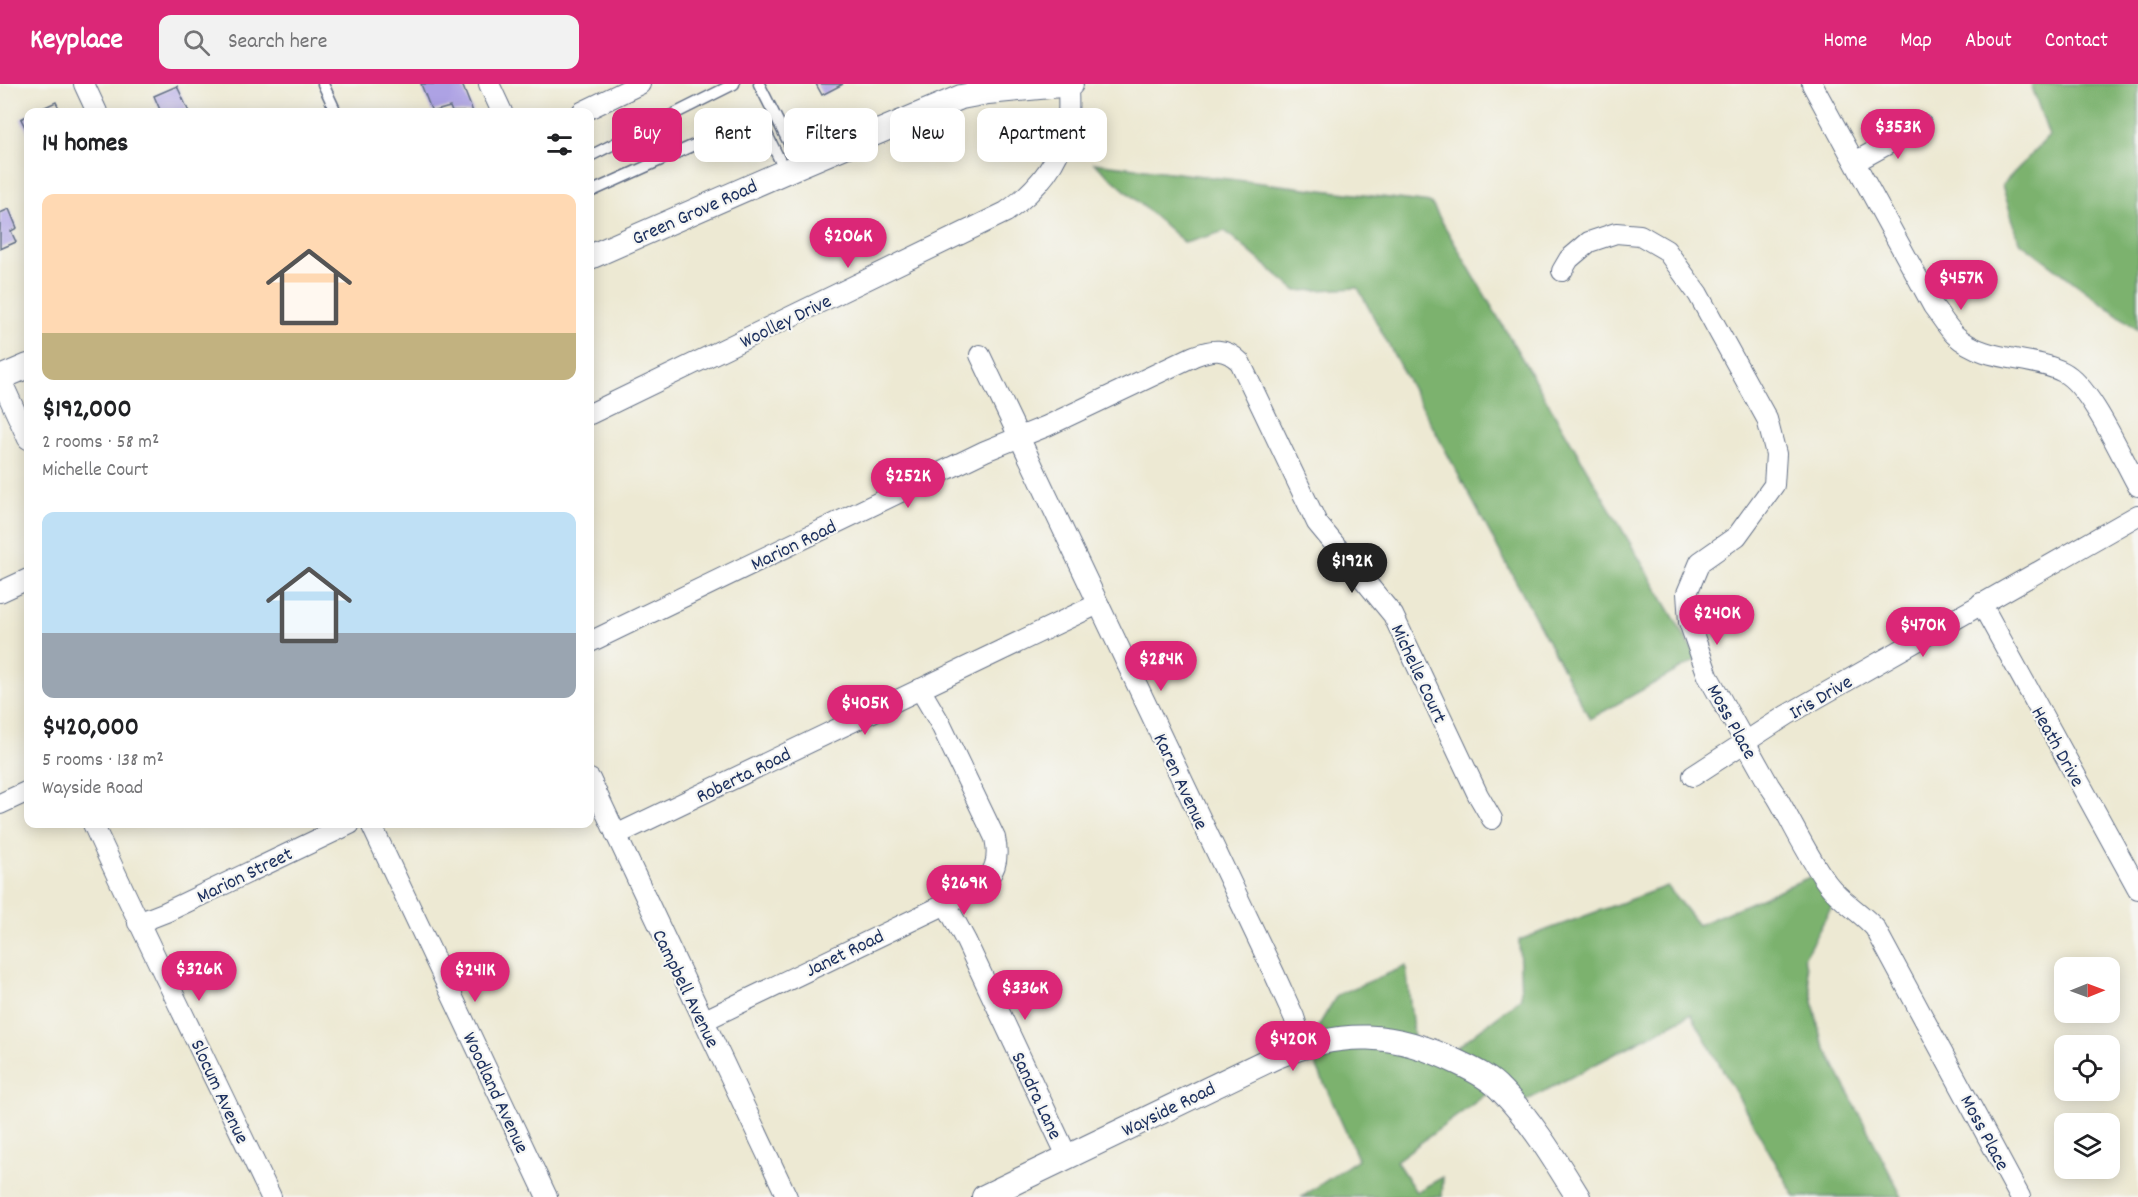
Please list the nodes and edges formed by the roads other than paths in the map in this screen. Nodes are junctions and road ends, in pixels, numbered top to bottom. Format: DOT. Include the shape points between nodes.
graph roads {
  1 [pos="84,84"];
  2 [pos="323,84"];
  3 [pos="489,84"];
  4 [pos="640,84"];
  5 [pos="734,84"];
  6 [pos="759,84"];
  7 [pos="1070,84"];
  8 [pos="1812,84"];
  9 [pos="95,108"];
  10 [pos="334,108"];
  11 [pos="500,108"];
  12 [pos="590,108"];
  13 [pos="1922,125"];
  14 [pos="594,154"];
  15 [pos="1855,162"];
  16 [pos="792,168"];
  17 [pos="594,190"];
  18 [pos="594,255"];
  19 [pos="1562,272"];
  20 [pos="1227,352"];
  21 [pos="980,355"];
  22 [pos="24,368"];
  23 [pos="0,378"];
  24 [pos="594,412"];
  25 [pos="24,430"];
  26 [pos="1019,437"];
  27 [pos="2138,486"];
  28 [pos="2138,515"];
  29 [pos="24,581"];
  30 [pos="0,592"];
  31 [pos="1981,603"];
  32 [pos="1098,604"];
  33 [pos="594,640"];
  34 [pos="920,689"];
  35 [pos="1745,743"];
  36 [pos="1693,776"];
  37 [pos="594,788"];
  38 [pos="24,793"];
  39 [pos="0,804"];
  40 [pos="1492,819"];
  41 [pos="95,828"];
  42 [pos="342,828"];
  43 [pos="373,828"];
  44 [pos="616,835"];
  45 [pos="2138,889"];
  46 [pos="946,904"];
  47 [pos="138,923"];
  48 [pos="703,1021"];
  49 [pos="1303,1045"];
  50 [pos="1067,1156"];
  51 [pos="271,1197"];
  52 [pos="547,1197"];
  53 [pos="787,1197"];
  54 [pos="984,1197"];
  55 [pos="1578,1197"];
  56 [pos="2020,1197"];
  1 -- 9 [label="street"];
  2 -- 10 [label="lane"];
  3 -- 11 [label="street"];
  4 -- 12 [label="street"];
  5 -- 14 [label="lane"];
  6 -- 16 [label="lane"];
  7 -- 16 [label="street, Green Grove Road" via="962,97"];
  7 -- 24 [label="street, Woolley Drive" via="1066,131 1058,153 1041,182 1006,212"];
  8 -- 15 [label="street"];
  13 -- 15 [label="street"];
  15 -- 27 [label="street" via="1933,306 1955,335 1987,353 2064,372 2091,402"];
  16 -- 17 [label="lane" via="765,130 745,122"];
  16 -- 18 [label="street, Green Grove Road"];
  19 -- 35 [label="street, Moss Place" via="1569,259 1589,242 1616,233 1640,235 1666,250 1698,294 1767,419 1776,454 1774,485 1737,536 1700,562 1687,593 1689,622 1708,676"];
  20 -- 26 [label="street, Marion Road" via="1210,350 1194,356"];
  20 -- 40 [label="street, Michelle Court" via="1240,362 1248,376 1317,524 1393,615"];
  21 -- 26 [label="street, Karen Avenue"];
  22 -- 23 [label="street"];
  23 -- 25 [label="street"];
  26 -- 32 [label="street, Karen Avenue"];
  26 -- 33 [label="street, Marion Road"];
  28 -- 31 [label="street, Iris Drive"];
  29 -- 30 [label="street"];
  31 -- 35 [label="street, Iris Drive"];
  31 -- 45 [label="street, Heath Drive"];
  32 -- 34 [label="street, Roberta Road"];
  32 -- 49 [label="street, Karen Avenue" via="1290,1008"];
  34 -- 44 [label="street, Roberta Road"];
  34 -- 46 [label="street, Janet Road" via="995,838 998,853 991,876 983,884"];
  35 -- 36 [label="street, Iris Drive"];
  35 -- 56 [label="street, Moss Place" via="1827,884 1875,928"];
  37 -- 44 [label="street, Campbell Avenue"];
  38 -- 39 [label="street"];
  41 -- 47 [label="street, Slocum Avenue"];
  42 -- 47 [label="street, Marion Street"];
  43 -- 52 [label="street, Woodland Avenue"];
  44 -- 48 [label="street, Campbell Avenue"];
  46 -- 48 [label="street, Janet Road"];
  46 -- 50 [label="street, Sandra Lane"];
  47 -- 51 [label="street, Slocum Avenue"];
  48 -- 53 [label="street, Campbell Avenue"];
  49 -- 50 [label="street, Wayside Road"];
  49 -- 55 [label="street, Wayside Road" via="1360,1036 1387,1039 1447,1057 1473,1070 1500,1088 1524,1116"];
  50 -- 54 [label="street, Wayside Road"];
}
